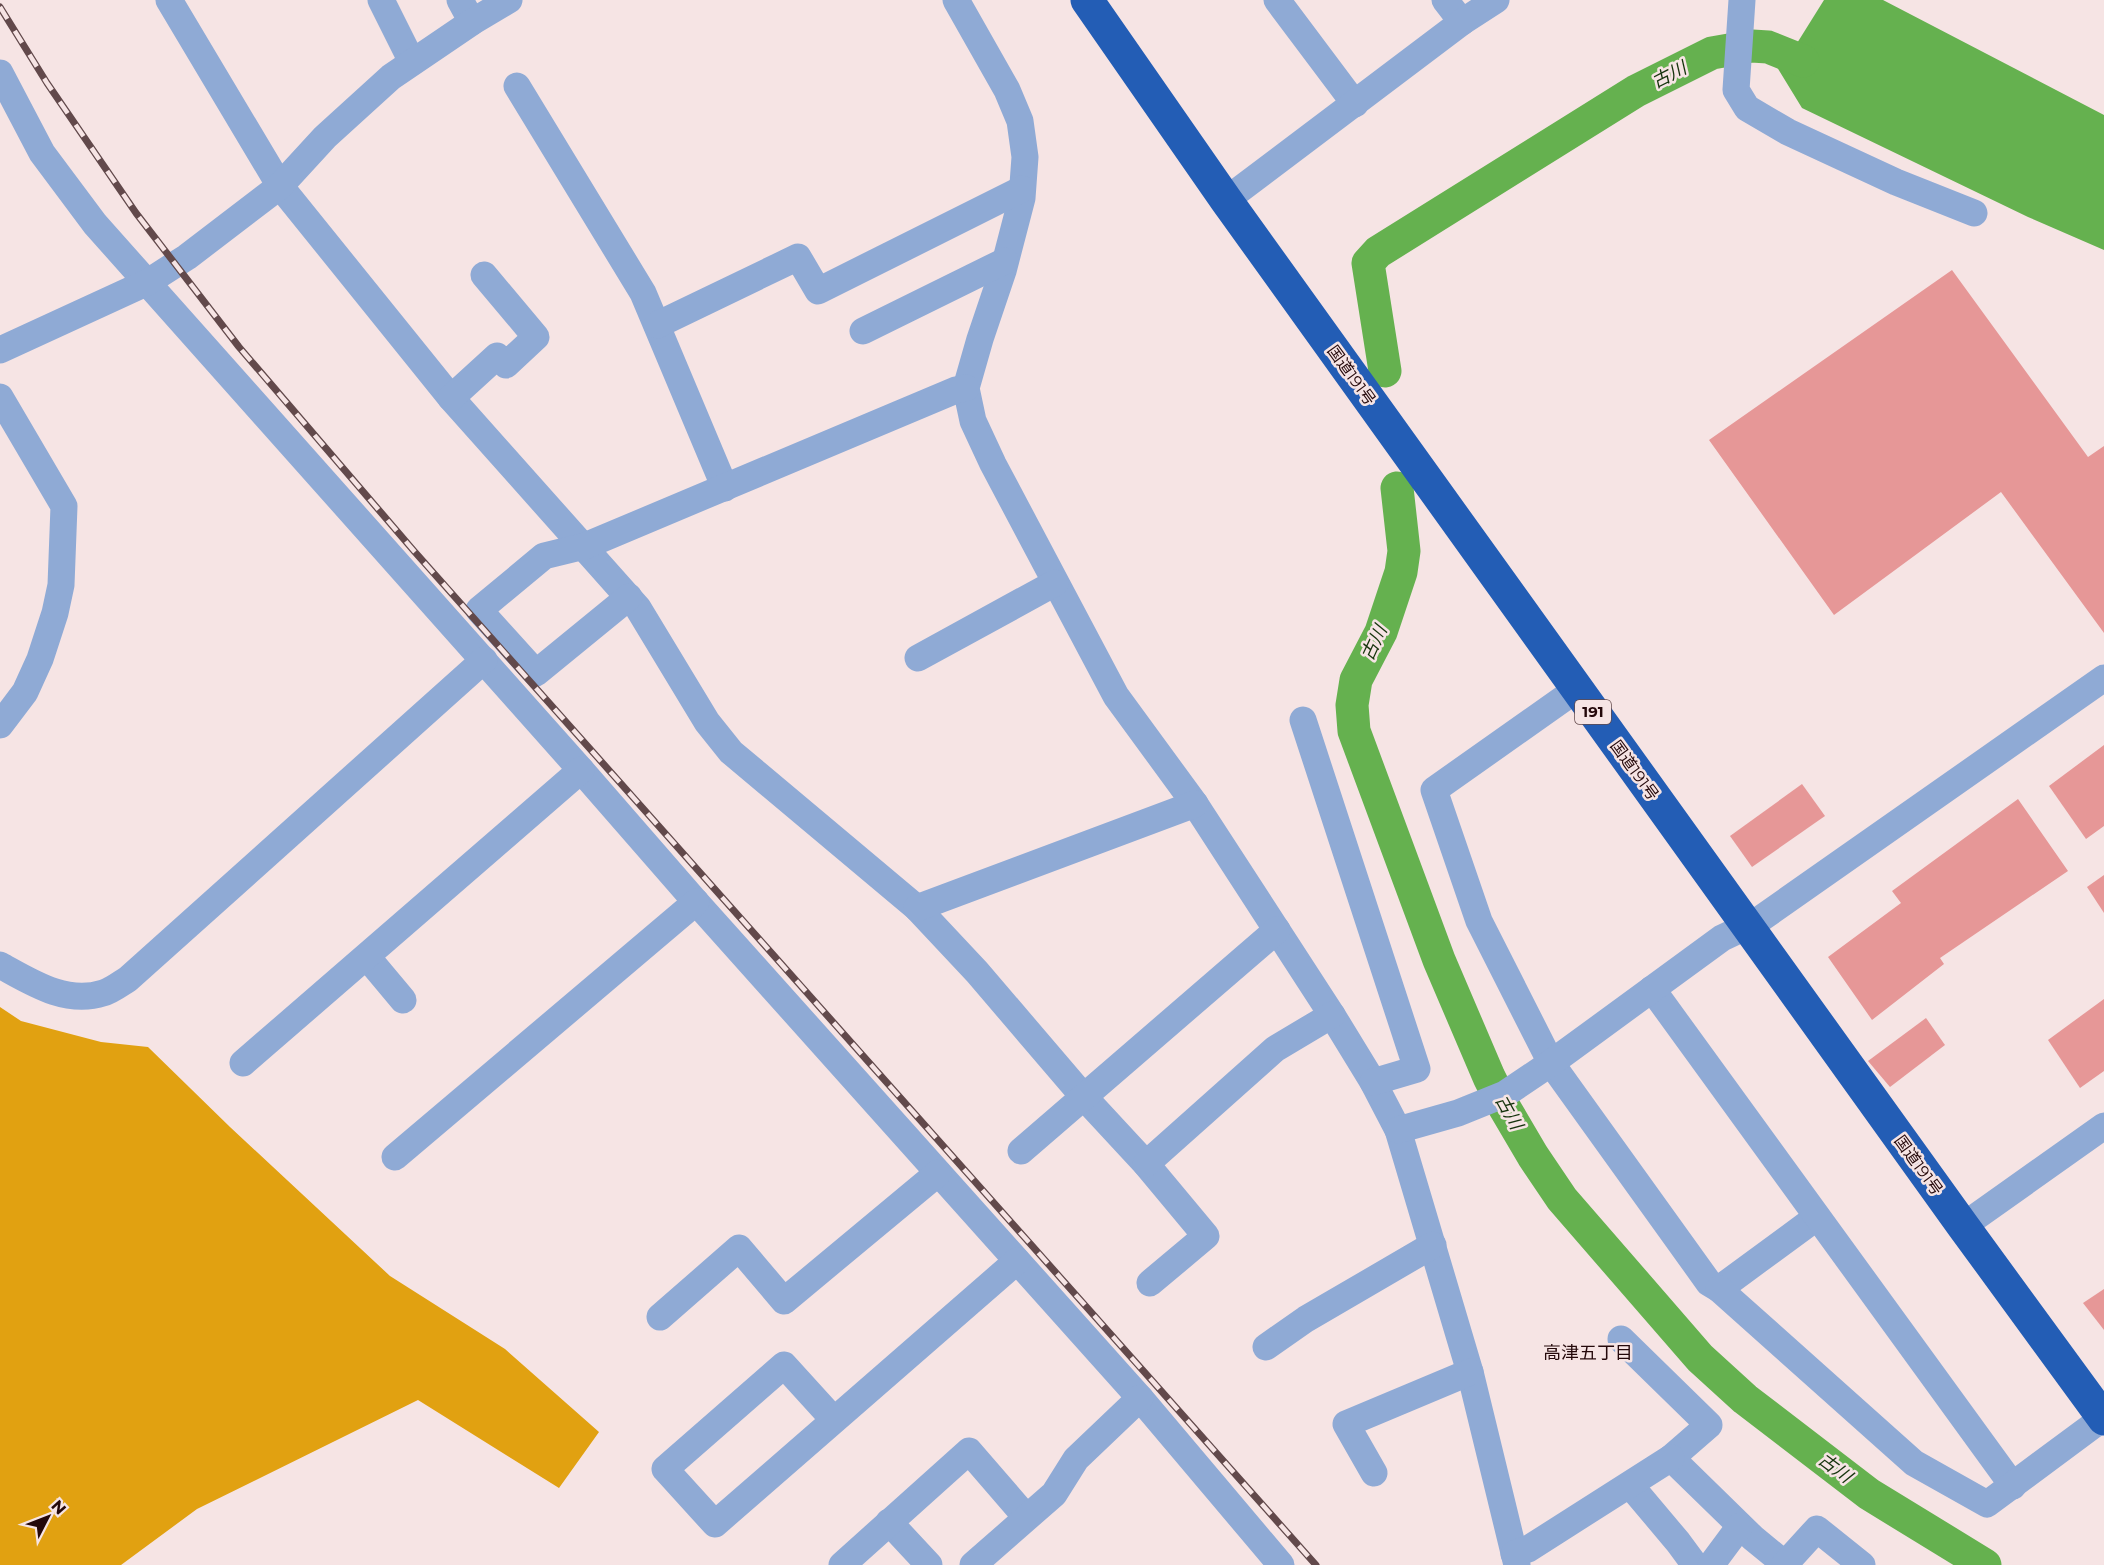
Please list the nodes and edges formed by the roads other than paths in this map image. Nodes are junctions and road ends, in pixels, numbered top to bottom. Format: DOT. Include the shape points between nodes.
graph roads {
  1 [pos="169,0"];
  2 [pos="381,0"];
  3 [pos="509,0"];
  4 [pos="956,0"];
  5 [pos="1087,0"];
  6 [pos="1277,0"];
  7 [pos="1445,0"];
  8 [pos="1496,0"];
  9 [pos="466,11"];
  10 [pos="1741,13"];
  11 [pos="1462,22"];
  12 [pos="412,62"];
  13 [pos="0,73"];
  14 [pos="517,86"];
  15 [pos="1355,104"];
  16 [pos="280,186"];
  17 [pos="1022,189"];
  18 [pos="1226,200"];
  19 [pos="1974,213"];
  20 [pos="1005,261"];
  21 [pos="484,275"];
  22 [pos="148,282"];
  23 [pos="657,325"];
  24 [pos="862,331"];
  25 [pos="0,350"];
  26 [pos="966,388"];
  27 [pos="0,397"];
  28 [pos="451,398"];
  29 [pos="725,488"];
  30 [pos="585,546"];
  31 [pos="1055,583"];
  32 [pos="629,597"];
  33 [pos="918,658"];
  34 [pos="484,660"];
  35 [pos="2104,678"];
  36 [pos="1577,689"];
  37 [pos="1303,720"];
  38 [pos="0,725"];
  39 [pos="581,770"];
  40 [pos="1195,804"];
  41 [pos="696,902"];
  42 [pos="917,908"];
  43 [pos="1748,927"];
  44 [pos="1277,930"];
  45 [pos="367,957"];
  46 [pos="0,965"];
  47 [pos="1652,990"];
  48 [pos="403,1000"];
  49 [pos="1332,1015"];
  50 [pos="243,1064"];
  51 [pos="1551,1064"];
  52 [pos="1373,1082"];
  53 [pos="1083,1096"];
  54 [pos="2104,1126"];
  55 [pos="1398,1130"];
  56 [pos="1021,1151"];
  57 [pos="395,1157"];
  58 [pos="1146,1164"];
  59 [pos="938,1173"];
  60 [pos="1817,1217"];
  61 [pos="1963,1226"];
  62 [pos="1433,1245"];
  63 [pos="1017,1261"];
  64 [pos="1150,1283"];
  65 [pos="1719,1289"];
  66 [pos="660,1317"];
  67 [pos="1621,1340"];
  68 [pos="1266,1347"];
  69 [pos="1470,1372"];
  70 [pos="1140,1398"];
  71 [pos="2104,1419"];
  72 [pos="834,1420"];
  73 [pos="1671,1458"];
  74 [pos="1374,1473"];
  75 [pos="1630,1485"];
  76 [pos="2013,1486"];
  77 [pos="1026,1517"];
  78 [pos="890,1522"];
  79 [pos="1740,1526"];
  80 [pos="1516,1560"];
  81 [pos="1786,1564"];
  82 [pos="842,1565"];
  83 [pos="929,1565"];
  84 [pos="973,1565"];
  85 [pos="1281,1565"];
  86 [pos="1695,1565"];
  87 [pos="1711,1565"];
  88 [pos="1862,1565"];
  1 -- 16 [label="street"];
  2 -- 12 [label="street"];
  3 -- 9 [label="street"];
  4 -- 17 [label="street" via="1007,90 1020,121 1025,157"];
  5 -- 18 [label="highway, 国道191号 / 191"];
  6 -- 15 [label="street"];
  7 -- 11 [label="street"];
  8 -- 11 [label="street"];
  9 -- 12 [label="street"];
  10 -- 19 [label="street" via="1736,90 1747,108 1788,132 1887,178"];
  11 -- 15 [label="street"];
  12 -- 16 [label="street" via="325,136"];
  13 -- 22 [label="street" via="42,153 95,224"];
  14 -- 23 [label="street" via="643,293"];
  15 -- 18 [label="street"];
  16 -- 22 [label="street"];
  16 -- 28 [label="street"];
  17 -- 20 [label="street"];
  17 -- 23 [label="street" via="818,291 798,257"];
  18 -- 36 [label="highway, 国道191号 / 191"];
  20 -- 24 [label="street"];
  20 -- 26 [label="street"];
  21 -- 28 [label="street" via="536,337 506,364 497,356"];
  22 -- 25 [label="street"];
  22 -- 34 [label="street"];
  23 -- 29 [label="street"];
  26 -- 29 [label="street"];
  26 -- 31 [label="street" via="973,422"];
  27 -- 38 [label="street" via="64,506 61,585 55,613 25,693"];
  28 -- 30 [label="street"];
  29 -- 30 [label="street"];
  30 -- 32 [label="street"];
  30 -- 32 [label="street" via="544,556 479,610 536,673"];
  31 -- 33 [label="street"];
  31 -- 40 [label="street" via="1116,696"];
  32 -- 42 [label="street" via="707,722 731,752"];
  34 -- 39 [label="street"];
  34 -- 46 [label="street" via="128,979 104,993 78,996 46,990"];
  35 -- 43 [label="street"];
  36 -- 43 [label="highway, 国道191号 / 191"];
  36 -- 51 [label="street" via="1434,790 1479,921"];
  37 -- 52 [label="street" via="1417,1069"];
  39 -- 41 [label="street"];
  39 -- 45 [label="street"];
  40 -- 42 [label="street"];
  40 -- 44 [label="street"];
  41 -- 57 [label="street"];
  41 -- 59 [label="street"];
  42 -- 53 [label="street"];
  43 -- 47 [label="street" via="1722,938"];
  43 -- 61 [label="highway, 国道191号 / 191"];
  44 -- 49 [label="street"];
  44 -- 53 [label="street"];
  45 -- 48 [label="street"];
  45 -- 50 [label="street"];
  47 -- 51 [label="street"];
  47 -- 60 [label="street"];
  49 -- 52 [label="street"];
  49 -- 58 [label="street" via="1275,1049"];
  51 -- 55 [label="street" via="1488,1102"];
  51 -- 65 [label="street" via="1709,1283"];
  52 -- 55 [label="street"];
  53 -- 56 [label="street"];
  53 -- 58 [label="street"];
  54 -- 61 [label="street"];
  55 -- 62 [label="street"];
  58 -- 64 [label="street" via="1206,1236"];
  59 -- 63 [label="street"];
  59 -- 66 [label="street" via="784,1301 740,1248"];
  60 -- 65 [label="street"];
  60 -- 76 [label="street"];
  61 -- 71 [label="highway, 国道191号 / 191"];
  62 -- 68 [label="street" via="1306,1318"];
  62 -- 69 [label="street"];
  63 -- 70 [label="street"];
  63 -- 72 [label="street"];
  65 -- 76 [label="street" via="1914,1462 1987,1504"];
  67 -- 73 [label="street" via="1709,1425"];
  69 -- 74 [label="street" via="1346,1424"];
  69 -- 80 [label="street"];
  70 -- 77 [label="street" via="1076,1459 1054,1494"];
  70 -- 85 [label="street"];
  71 -- 76 [label="street"];
  72 -- 72 [label="street" via="715,1524 665,1469 784,1365"];
  73 -- 75 [label="street"];
  73 -- 79 [label="street"];
  75 -- 80 [label="street"];
  75 -- 86 [label="street"];
  77 -- 78 [label="street" via="969,1451"];
  77 -- 84 [label="street"];
  78 -- 82 [label="street"];
  78 -- 83 [label="street"];
  79 -- 81 [label="street"];
  79 -- 87 [label="street"];
  81 -- 88 [label="street" via="1817,1528"];
}
